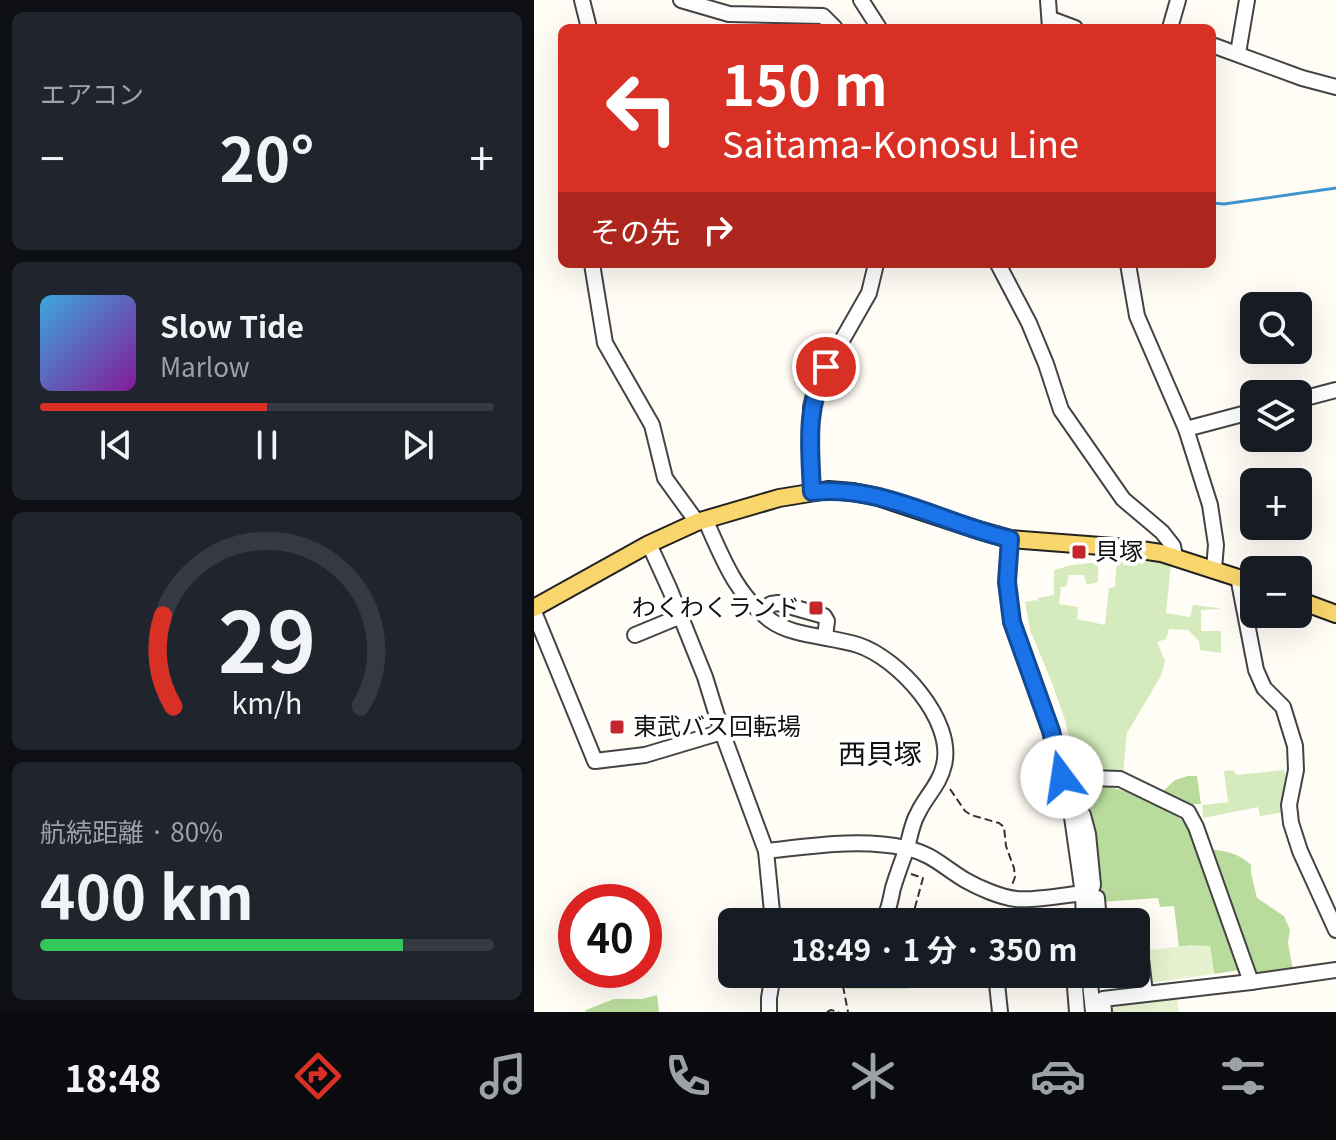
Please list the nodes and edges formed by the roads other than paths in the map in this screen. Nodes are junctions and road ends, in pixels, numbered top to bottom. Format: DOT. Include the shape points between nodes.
graph roads {
  1 [pos="582,0"];
  2 [pos="681,0"];
  3 [pos="861,0"];
  4 [pos="1048,0"];
  5 [pos="1178,0"];
  6 [pos="1247,0"];
  7 [pos="588,24"];
  8 [pos="831,24"];
  9 [pos="876,24"];
  10 [pos="1050,24"];
  11 [pos="1171,24"];
  12 [pos="1216,46"];
  13 [pos="1238,53"];
  14 [pos="1336,87"];
  15 [pos="593,268"];
  16 [pos="875,268"];
  17 [pos="1000,268"];
  18 [pos="1129,268"];
  19 [pos="1336,390"];
  20 [pos="1312,396"];
  21 [pos="1240,415"];
  22 [pos="1186,429"];
  23 [pos="812,492"];
  24 [pos="701,520"];
  25 [pos="1010,539"];
  26 [pos="649,544"];
  27 [pos="1175,557"];
  28 [pos="1214,569"];
  29 [pos="1240,578"];
  30 [pos="1312,605"];
  31 [pos="534,610"];
  32 [pos="759,611"];
  33 [pos="1336,614"];
  34 [pos="681,616"];
  35 [pos="1251,628"];
  36 [pos="635,635"];
  37 [pos="825,637"];
  38 [pos="722,732"];
  39 [pos="1062,777"];
  40 [pos="906,848"];
  41 [pos="766,851"];
  42 [pos="772,908"];
  43 [pos="890,908"];
  44 [pos="1083,908"];
  45 [pos="1098,908"];
  46 [pos="1336,930"];
  47 [pos="1336,970"];
  48 [pos="1251,982"];
  49 [pos="771,988"];
  50 [pos="997,988"];
  51 [pos="1075,988"];
  52 [pos="1090,988"];
  53 [pos="1144,988"];
  54 [pos="1145,993"];
  55 [pos="769,1012"];
  56 [pos="1000,1012"];
  57 [pos="1077,1012"];
  58 [pos="1093,1012"];
  59 [pos="1104,1012"];
  1 -- 7 [label="street"];
  2 -- 8 [label="street" via="729,14 823,16"];
  3 -- 9 [label="street"];
  4 -- 10 [label="street"];
  5 -- 11 [label="street"];
  6 -- 13 [label="street"];
  12 -- 13 [label="street"];
  13 -- 14 [label="street"];
  15 -- 24 [label="street" via="605,343 652,425 665,478"];
  16 -- 23 [label="street" via="869,293 816,386 811,407"];
  17 -- 27 [label="street" via="1029,323 1061,410 1115,490 1162,532"];
  18 -- 22 [label="street" via="1137,316"];
  19 -- 20 [label="street"];
  21 -- 22 [label="street"];
  22 -- 28 [label="street" via="1210,505"];
  23 -- 24 [label="main road"];
  23 -- 25 [label="main road" via="841,490 878,497"];
  24 -- 26 [label="main road"];
  24 -- 32 [label="street" via="730,574"];
  25 -- 27 [label="main road"];
  25 -- 39 [label="street" via="1007,582 1012,622"];
  26 -- 31 [label="main road"];
  26 -- 34 [label="street"];
  27 -- 28 [label="main road"];
  28 -- 29 [label="main road"];
  30 -- 33 [label="main road"];
  31 -- 38 [label="street" via="595,761 645,755"];
  32 -- 37 [label="street" via="780,626"];
  32 -- 37 [label="street" via="778,603 824,616"];
  34 -- 36 [label="street"];
  34 -- 38 [label="street"];
  35 -- 46 [label="street" via="1256,670 1264,688 1283,707 1295,746 1291,823"];
  37 -- 40 [label="street" via="871,650 888,661 913,685 944,737 944,768 917,813"];
  38 -- 41 [label="street"];
  39 -- 44 [label="street"];
  39 -- 48 [label="street" via="1120,779 1188,812"];
  40 -- 41 [label="street" via="835,843"];
  40 -- 43 [label="street"];
  40 -- 44 [label="street" via="1004,896"];
  41 -- 42 [label="street"];
  44 -- 45 [label="street" via="1097,898"];
  47 -- 48 [label="street"];
  48 -- 54 [label="street"];
  49 -- 55 [label="street"];
  50 -- 56 [label="street"];
  51 -- 57 [label="street"];
  52 -- 58 [label="street"];
  53 -- 54 [label="street"];
  54 -- 59 [label="street" via="1103,999"];
}
